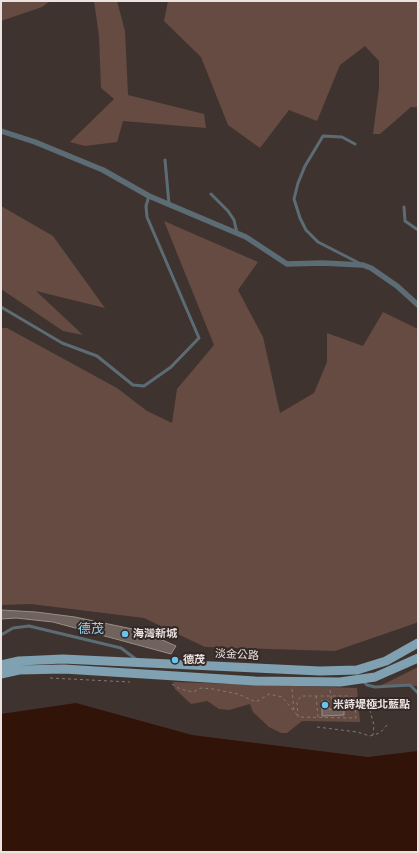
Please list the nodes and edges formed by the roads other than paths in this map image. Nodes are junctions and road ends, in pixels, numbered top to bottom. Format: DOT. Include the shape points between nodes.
graph roads {
  1 [pos="1,131"];
  2 [pos="355,144"];
  3 [pos="165,160"];
  4 [pos="212,194"];
  5 [pos="149,196"];
  6 [pos="169,204"];
  7 [pos="404,207"];
  8 [pos="418,230"];
  9 [pos="237,233"];
  10 [pos="363,265"];
  11 [pos="418,306"];
  12 [pos="1,307"];
  13 [pos="1,635"];
  14 [pos="418,643"];
  15 [pos="418,658"];
  16 [pos="141,662"];
  17 [pos="1,665"];
  18 [pos="1,674"];
  19 [pos="144,675"];
  20 [pos="362,680"];
  21 [pos="418,693"];
  1 -- 5 [label="street" via="103,170"];
  2 -- 10 [label="lane" via="342,137 322,136 305,166 294,199 306,230 318,242"];
  3 -- 6 [label="lane"];
  4 -- 9 [label="lane" via="228,210"];
  5 -- 6 [label="street"];
  5 -- 12 [label="lane" via="146,206 147,217 199,338 171,367 144,386 133,386 97,356 62,343"];
  6 -- 9 [label="street"];
  7 -- 8 [label="lane" via="405,221"];
  9 -- 10 [label="street" via="287,264"];
  10 -- 11 [label="street" via="380,272"];
  13 -- 16 [label="lane" via="13,628 29,626 121,648"];
  14 -- 16 [label="main road, 淡金公路" via="386,661 357,670 320,671"];
  15 -- 20 [label="main road" via="382,675"];
  16 -- 17 [label="main road, 淡金公路" via="63,659 19,661"];
  16 -- 19 [label="lane"];
  18 -- 19 [label="main road" via="19,670 64,669"];
  19 -- 20 [label="main road" via="255,681"];
  20 -- 21 [label="lane" via="367,685 375,687 410,685"];
}
